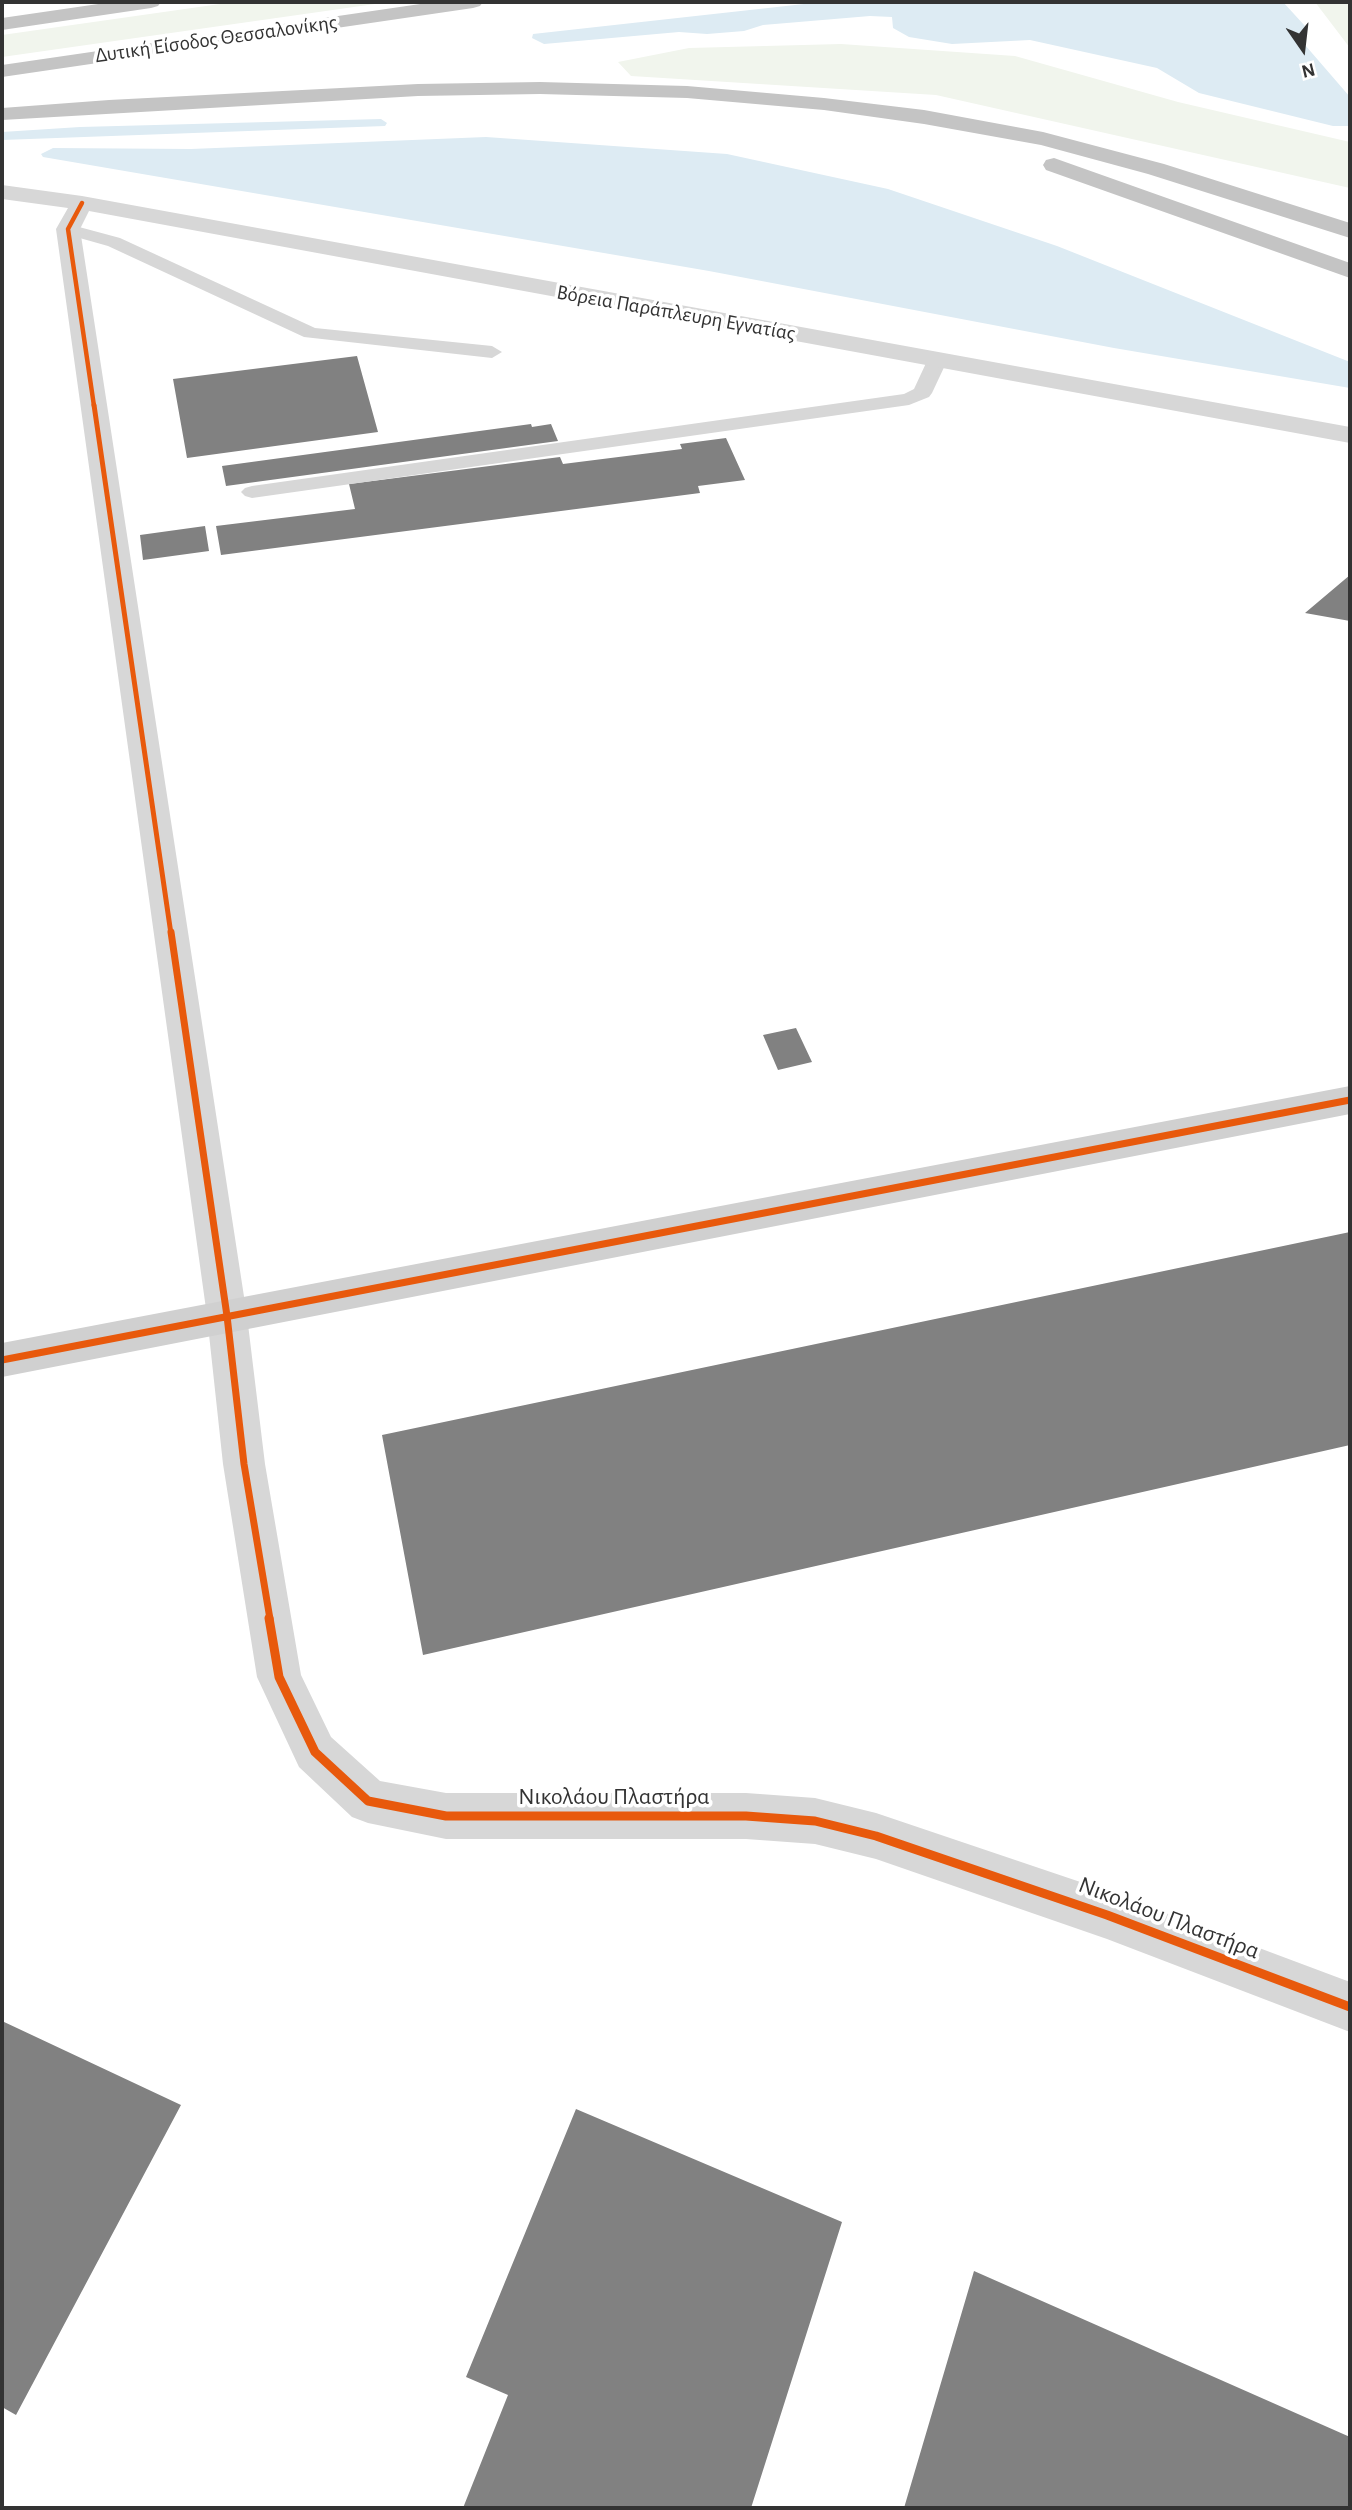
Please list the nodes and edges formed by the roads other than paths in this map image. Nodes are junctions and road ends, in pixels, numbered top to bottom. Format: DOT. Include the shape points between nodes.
graph roads {
  1 [pos="151,2"];
  2 [pos="472,2"];
  3 [pos="2,24"];
  4 [pos="2,71"];
  5 [pos="2,114"];
  6 [pos="924,117"];
  7 [pos="2,192"];
  8 [pos="75,216"];
  9 [pos="1350,231"];
  10 [pos="1350,271"];
  11 [pos="492,352"];
  12 [pos="937,361"];
  13 [pos="1350,435"];
  14 [pos="252,492"];
  15 [pos="1350,1100"];
  16 [pos="227,1316"];
  17 [pos="2,1360"];
  18 [pos="1350,2007"];
  1 -- 3 [label="highway, Δυτική Είσοδος Θεσσαλονίκης"];
  2 -- 4 [label="highway, Δυτική Είσοδος Θεσσαλονίκης"];
  5 -- 6 [label="highway" via="540,88 687,92"];
  6 -- 9 [label="highway" via="1043,139 1156,169"];
  6 -- 10 [label="highway"];
  7 -- 8 [label="street, Βόρεια Παράπλευρη Εγνατίας"];
  8 -- 11 [label="lane" via="114,242 311,333"];
  8 -- 12 [label="street, Βόρεια Παράπλευρη Εγνατίας"];
  8 -- 16 [label="street, Νικολάου Πλαστήρα"];
  12 -- 13 [label="street, Βόρεια Παράπλευρη Εγνατίας"];
  12 -- 14 [label="lane" via="922,393 909,399"];
  15 -- 16 [label="street"];
  16 -- 17 [label="street"];
  16 -- 18 [label="street, Νικολάου Πλαστήρα" via="243,1464 279,1677 315,1752 368,1801 446,1816 746,1816 815,1821 994,1874"];
}
